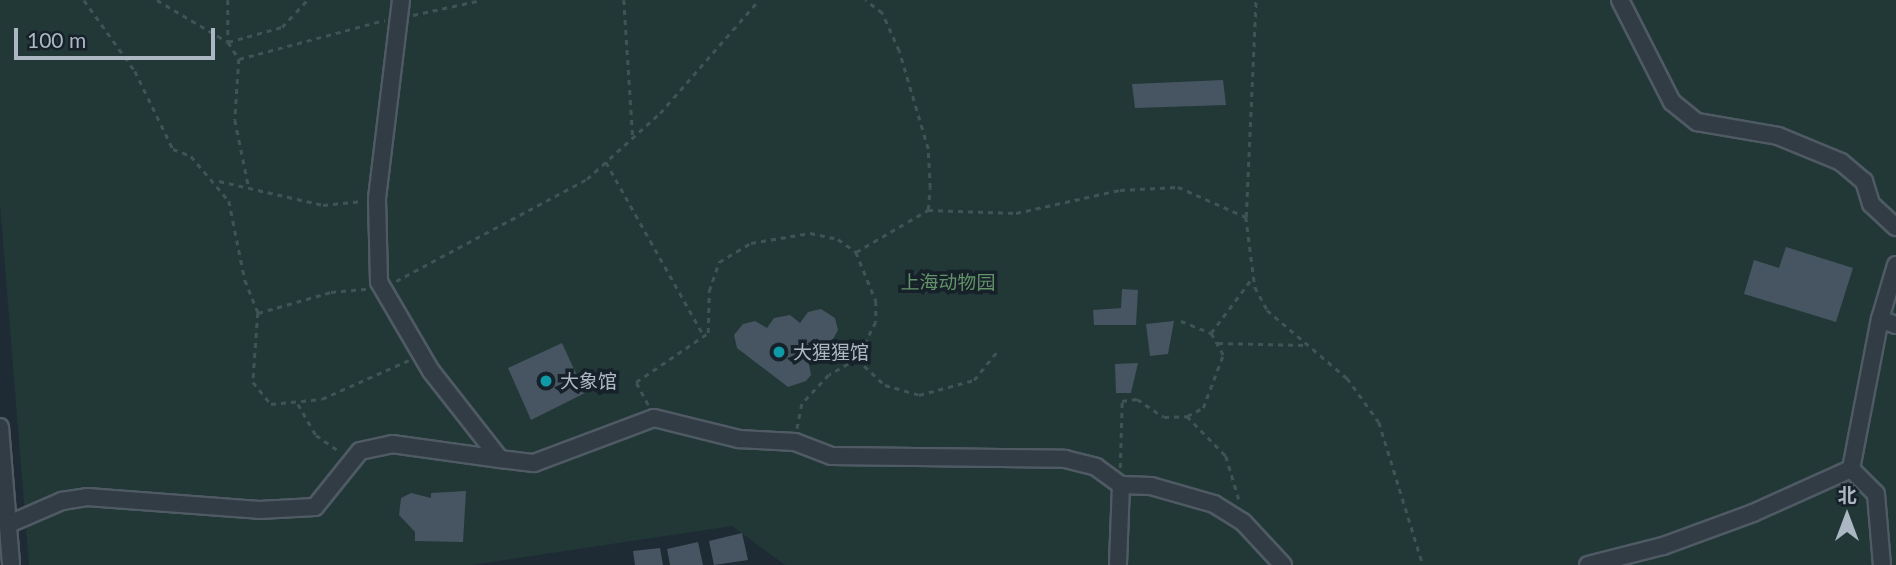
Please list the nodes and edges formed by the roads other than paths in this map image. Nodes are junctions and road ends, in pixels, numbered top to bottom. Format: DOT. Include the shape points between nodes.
graph roads {
  1 [pos="401,0"];
  2 [pos="1620,0"];
  3 [pos="1896,227"];
  4 [pos="1896,265"];
  5 [pos="1880,319"];
  6 [pos="1896,325"];
  7 [pos="0,427"];
  8 [pos="500,458"];
  9 [pos="1851,469"];
  10 [pos="1121,485"];
  11 [pos="9,524"];
  12 [pos="1118,563"];
  13 [pos="11,565"];
  14 [pos="1283,565"];
  15 [pos="1588,565"];
  16 [pos="1882,565"];
  1 -- 8 [label="street" via="377,199 383,288 421,355"];
  2 -- 3 [label="street" via="1672,102 1697,122 1778,136 1841,162 1864,181 1871,204"];
  4 -- 5 [label="street"];
  5 -- 6 [label="street"];
  5 -- 9 [label="street"];
  7 -- 11 [label="street"];
  8 -- 10 [label="street" via="534,463 654,418 739,439 795,442 831,456 1065,459 1096,467"];
  8 -- 11 [label="street" via="392,444 359,451 315,507 259,510 87,497 62,501"];
  9 -- 15 [label="street" via="1740,518"];
  9 -- 16 [label="street" via="1876,494"];
  10 -- 12 [label="street"];
  10 -- 14 [label="street" via="1190,494 1243,522"];
  11 -- 13 [label="street"];
}
